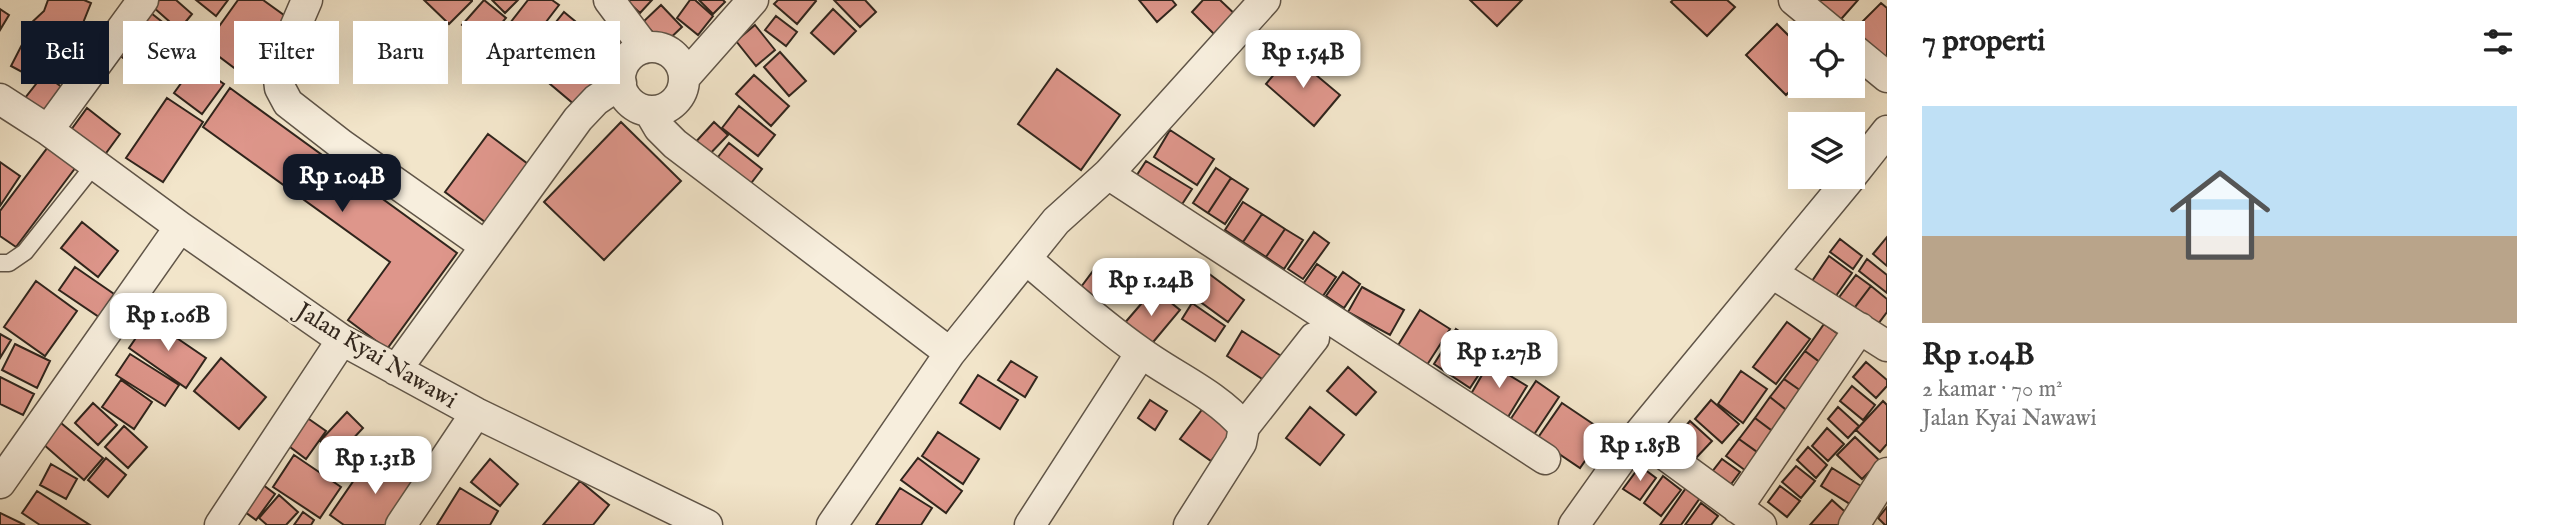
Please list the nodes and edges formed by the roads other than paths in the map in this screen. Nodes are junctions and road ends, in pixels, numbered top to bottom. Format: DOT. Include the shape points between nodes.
graph roads {
  1 [pos="143,0"];
  2 [pos="307,0"];
  3 [pos="609,0"];
  4 [pos="753,0"];
  5 [pos="1265,0"];
  6 [pos="1794,0"];
  7 [pos="1819,21"];
  8 [pos="645,48"];
  9 [pos="1865,59"];
  10 [pos="1887,77"];
  11 [pos="684,78"];
  12 [pos="621,83"];
  13 [pos="0,99"];
  14 [pos="649,111"];
  15 [pos="48,130"];
  16 [pos="1887,131"];
  17 [pos="95,164"];
  18 [pos="1865,169"];
  19 [pos="1108,174"];
  20 [pos="1847,189"];
  21 [pos="180,227"];
  22 [pos="484,245"];
  23 [pos="1026,259"];
  24 [pos="0,263"];
  25 [pos="1772,273"];
  26 [pos="1860,328"];
  27 [pos="1314,338"];
  28 [pos="342,340"];
  29 [pos="1887,346"];
  30 [pos="950,353"];
  31 [pos="1141,353"];
  32 [pos="396,370"];
  33 [pos="476,413"];
  34 [pos="1244,427"];
  35 [pos="1638,435"];
  36 [pos="1545,459"];
  37 [pos="1887,473"];
  38 [pos="0,483"];
  39 [pos="1737,508"];
  40 [pos="702,524"];
  41 [pos="220,525"];
  42 [pos="401,525"];
  43 [pos="832,525"];
  44 [pos="1030,525"];
  45 [pos="1189,525"];
  46 [pos="1574,525"];
  47 [pos="1762,525"];
  48 [pos="1854,525"];
  1 -- 15 [label="street"];
  2 -- 22 [label="street" via="278,71 288,103"];
  3 -- 8 [label="street"];
  4 -- 11 [label="street"];
  5 -- 19 [label="street"];
  6 -- 7 [label="street"];
  8 -- 11 [label="street" via="668,50 682,67"];
  8 -- 12 [label="street" via="626,61"];
  9 -- 10 [label="street"];
  11 -- 14 [label="street" via="677,99 668,107"];
  12 -- 14 [label="street" via="631,103"];
  12 -- 22 [label="street" via="578,119"];
  13 -- 15 [label="street, Jalan Kyai Nawawi"];
  14 -- 30 [label="street" via="675,144"];
  15 -- 17 [label="street, Jalan Kyai Nawawi"];
  16 -- 18 [label="street"];
  17 -- 21 [label="street, Jalan Kyai Nawawi"];
  17 -- 24 [label="lane" via="25,252 9,263"];
  19 -- 23 [label="street" via="1056,221"];
  19 -- 36 [label="street"];
  20 -- 25 [label="street"];
  21 -- 28 [label="street, Jalan Kyai Nawawi"];
  21 -- 38 [label="street"];
  22 -- 32 [label="street"];
  23 -- 30 [label="street"];
  23 -- 31 [label="street"];
  25 -- 26 [label="street"];
  25 -- 35 [label="street"];
  26 -- 29 [label="street"];
  26 -- 39 [label="street"];
  27 -- 34 [label="street"];
  28 -- 32 [label="street, Jalan Kyai Nawawi"];
  28 -- 41 [label="street"];
  30 -- 43 [label="street"];
  31 -- 34 [label="street" via="1231,412"];
  31 -- 44 [label="street"];
  32 -- 33 [label="street, Jalan Kyai Nawawi"];
  33 -- 40 [label="street, Jalan Kyai Nawawi"];
  33 -- 42 [label="street"];
  34 -- 45 [label="street" via="1241,443"];
  35 -- 39 [label="street"];
  35 -- 46 [label="street"];
  37 -- 48 [label="street"];
  39 -- 47 [label="street"];
}
